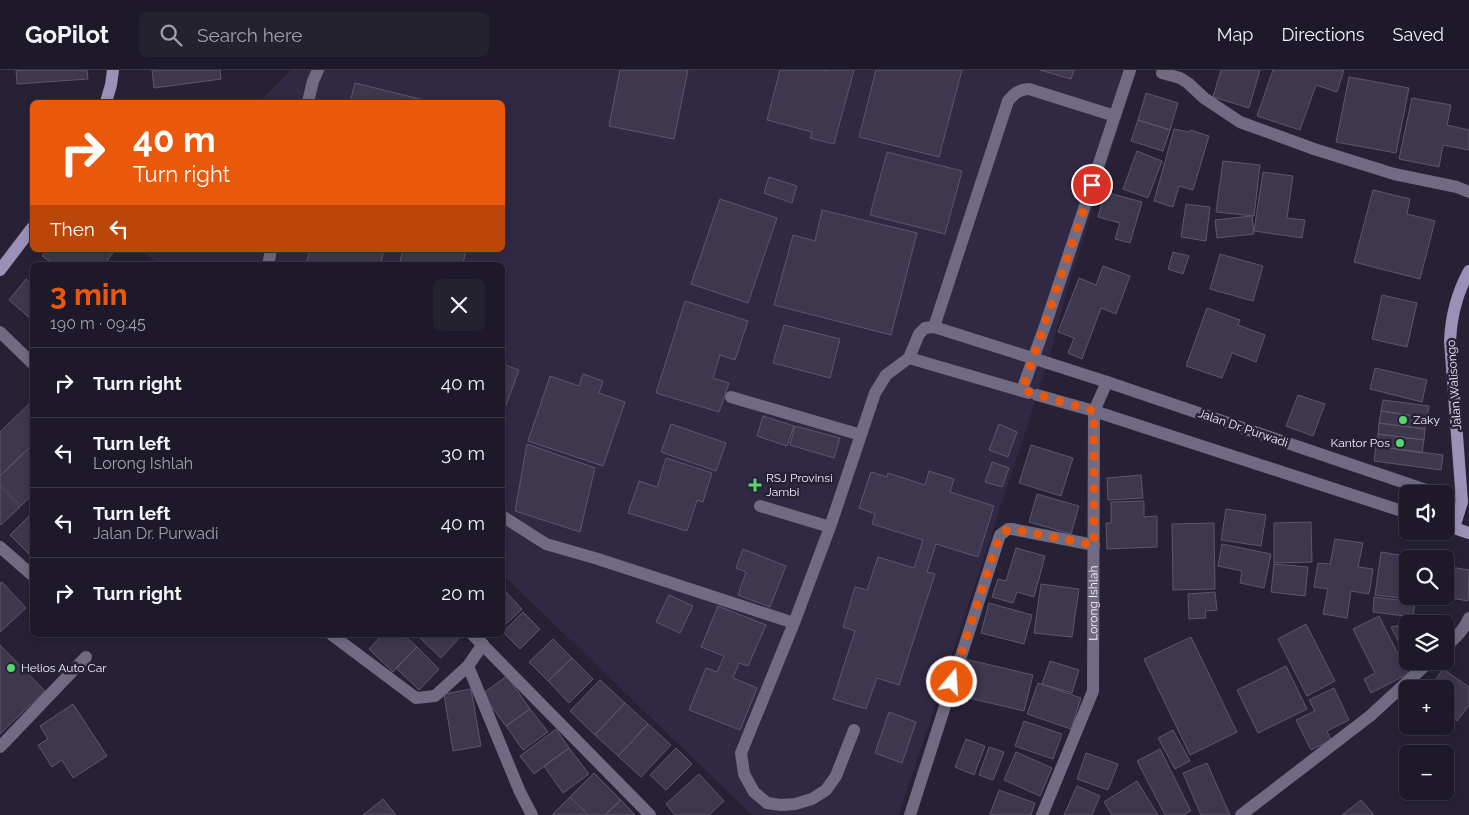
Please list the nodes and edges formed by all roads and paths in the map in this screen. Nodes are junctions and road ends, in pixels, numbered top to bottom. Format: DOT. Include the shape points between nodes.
graph roads {
  1 [pos="113,70"];
  2 [pos="318,70"];
  3 [pos="1130,70"];
  4 [pos="1162,73"];
  5 [pos="107,100"];
  6 [pos="308,100"];
  7 [pos="1115,116"];
  8 [pos="1469,192"];
  9 [pos="30,231"];
  10 [pos="0,270"];
  11 [pos="1469,271"];
  12 [pos="934,327"];
  13 [pos="0,332"];
  14 [pos="909,358"];
  15 [pos="1033,359"];
  16 [pos="30,361"];
  17 [pos="1107,382"];
  18 [pos="1022,390"];
  19 [pos="731,397"];
  20 [pos="1094,411"];
  21 [pos="861,435"];
  22 [pos="1411,485"];
  23 [pos="1465,503"];
  24 [pos="760,506"];
  25 [pos="1399,510"];
  26 [pos="505,518"];
  27 [pos="1454,521"];
  28 [pos="830,527"];
  29 [pos="1454,528"];
  30 [pos="1469,532"];
  31 [pos="1094,545"];
  32 [pos="0,547"];
  33 [pos="30,573"];
  34 [pos="1469,618"];
  35 [pos="794,623"];
  36 [pos="335,637"];
  37 [pos="475,637"];
  38 [pos="1454,639"];
  39 [pos="483,644"];
  40 [pos="86,657"];
  41 [pos="468,666"];
  42 [pos="1420,670"];
  43 [pos="854,730"];
  44 [pos="0,747"];
  45 [pos="532,815"];
  46 [pos="650,815"];
  47 [pos="910,815"];
  48 [pos="1042,815"];
  49 [pos="1241,815"];
  1 -- 5 [label="street"];
  2 -- 6 [label="street"];
  3 -- 7 [label="street"];
  4 -- 8 [label="street" via="1188,83 1240,122 1394,174"];
  7 -- 12 [label="street" via="1029,89 1014,94 1008,101"];
  7 -- 15 [label="street"];
  9 -- 10 [label="street"];
  11 -- 23 [label="street, Jalan Walisongo" via="1455,302 1450,341"];
  12 -- 14 [label="street" via="925,328 918,334"];
  12 -- 15 [label="street, Jalan Dr. Purwadi"];
  13 -- 16 [label="street"];
  14 -- 18 [label="street"];
  14 -- 21 [label="street" via="886,375 875,393"];
  15 -- 17 [label="street, Jalan Dr. Purwadi"];
  15 -- 18 [label="street"];
  17 -- 20 [label="street, Lorong Ishlah"];
  17 -- 22 [label="street, Jalan Dr. Purwadi"];
  18 -- 20 [label="street"];
  19 -- 21 [label="street"];
  20 -- 25 [label="street"];
  20 -- 31 [label="street, Lorong Ishlah"];
  21 -- 28 [label="street"];
  23 -- 27 [label="street"];
  24 -- 28 [label="street"];
  26 -- 35 [label="street" via="546,544"];
  28 -- 35 [label="street"];
  29 -- 30 [label="street"];
  31 -- 47 [label="street" via="1012,529 1000,535"];
  31 -- 48 [label="street, Lorong Ishlah" via="1093,691"];
  32 -- 33 [label="street"];
  34 -- 38 [label="street"];
  35 -- 43 [label="street" via="741,753 744,774 754,792 767,803 781,805 812,799 826,790 836,776"];
  36 -- 41 [label="street" via="416,698 435,696"];
  37 -- 39 [label="street"];
  39 -- 41 [label="street"];
  39 -- 46 [label="street"];
  40 -- 44 [label="street"];
  41 -- 45 [label="street"];
  42 -- 49 [label="street" via="1370,716"];
}
